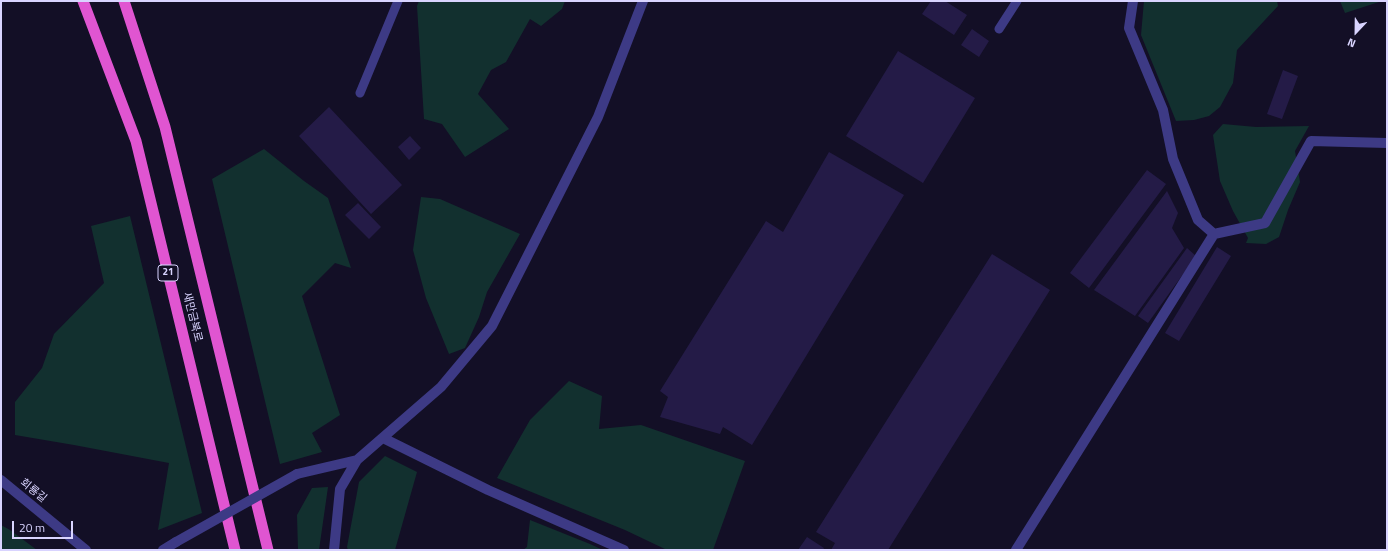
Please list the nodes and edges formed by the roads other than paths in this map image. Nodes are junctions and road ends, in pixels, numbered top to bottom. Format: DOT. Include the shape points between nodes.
graph roads {
  1 [pos="84,1"];
  2 [pos="124,1"];
  3 [pos="398,1"];
  4 [pos="643,1"];
  5 [pos="1017,1"];
  6 [pos="1133,1"];
  7 [pos="999,29"];
  8 [pos="360,93"];
  9 [pos="1387,143"];
  10 [pos="1214,234"];
  11 [pos="383,438"];
  12 [pos="357,460"];
  13 [pos="1,480"];
  14 [pos="86,550"];
  15 [pos="163,550"];
  16 [pos="235,550"];
  17 [pos="268,550"];
  18 [pos="334,550"];
  19 [pos="624,550"];
  20 [pos="1016,550"];
  1 -- 16 [label="highway, 새만금북로 / 21" via="136,141"];
  2 -- 17 [label="highway, 새만금북로" via="165,127"];
  3 -- 8 [label="lane"];
  4 -- 11 [label="street" via="598,117 492,326 442,387"];
  5 -- 7 [label="lane"];
  6 -- 10 [label="street" via="1129,28 1163,110 1173,159 1198,220"];
  9 -- 10 [label="street" via="1311,141 1265,223"];
  10 -- 20 [label="street"];
  11 -- 12 [label="street"];
  11 -- 19 [label="street" via="488,490"];
  12 -- 15 [label="street, bridge" via="297,474"];
  12 -- 18 [label="street" via="340,488"];
  13 -- 14 [label="street, 회룡길"];
}
